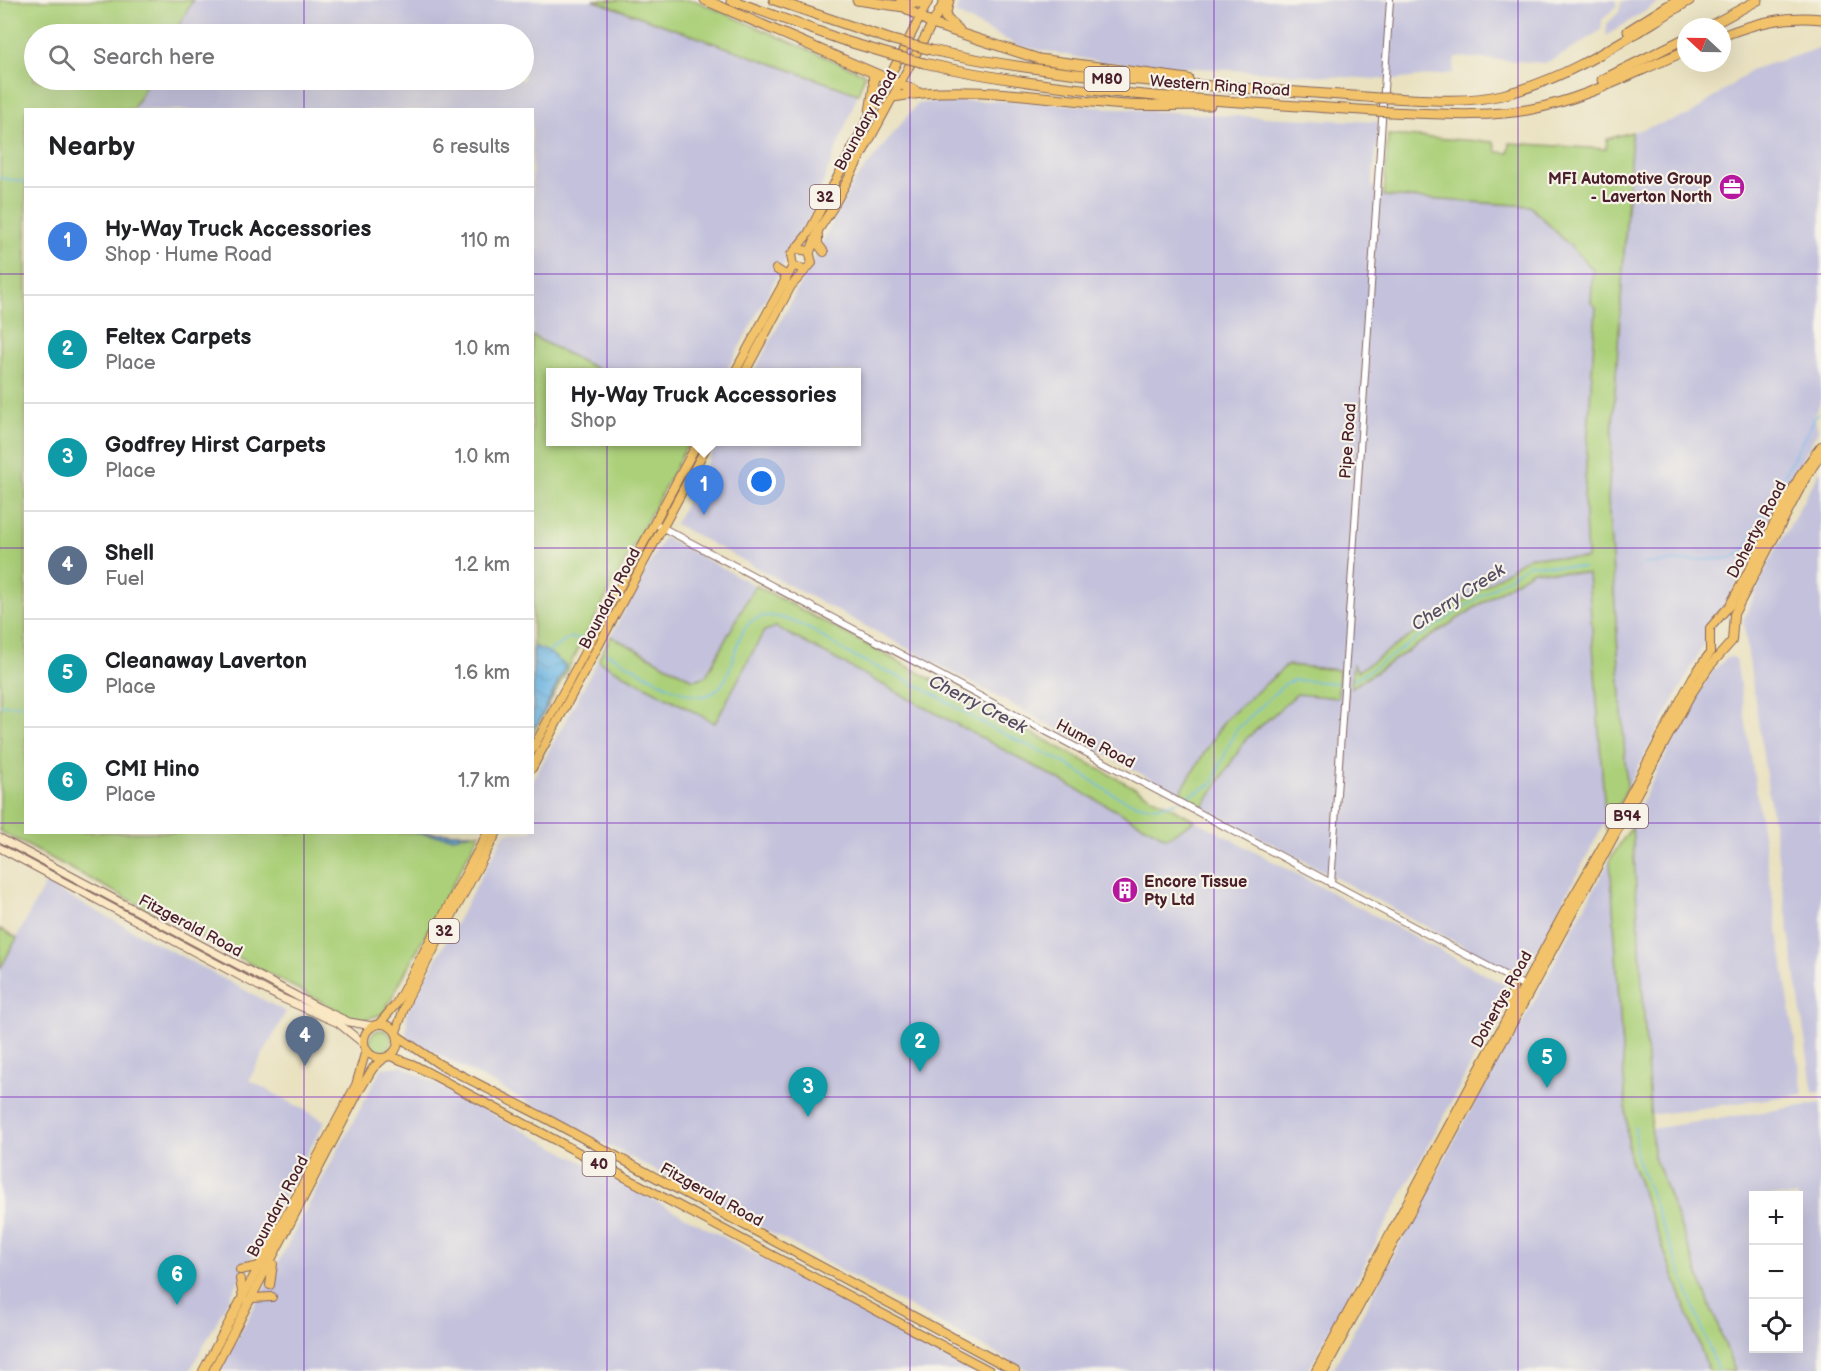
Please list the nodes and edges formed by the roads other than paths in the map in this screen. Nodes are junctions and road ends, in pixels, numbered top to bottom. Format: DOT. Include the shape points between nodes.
graph roads {
  1 [pos="705,0"];
  2 [pos="731,0"];
  3 [pos="774,0"];
  4 [pos="857,0"];
  5 [pos="868,0"];
  6 [pos="928,0"];
  7 [pos="947,0"];
  8 [pos="1390,0"];
  9 [pos="1677,0"];
  10 [pos="1690,0"];
  11 [pos="1758,0"];
  12 [pos="920,17"];
  13 [pos="1725,18"];
  14 [pos="1821,19"];
  15 [pos="932,24"];
  16 [pos="1731,32"];
  17 [pos="972,37"];
  18 [pos="1677,42"];
  19 [pos="1677,55"];
  20 [pos="873,74"];
  21 [pos="886,80"];
  22 [pos="899,86"];
  23 [pos="1250,87"];
  24 [pos="937,93"];
  25 [pos="1500,95"];
  26 [pos="893,97"];
  27 [pos="1266,103"];
  28 [pos="1503,111"];
  29 [pos="870,112"];
  30 [pos="819,229"];
  31 [pos="796,249"];
  32 [pos="810,252"];
  33 [pos="824,252"];
  34 [pos="793,266"];
  35 [pos="776,269"];
  36 [pos="804,269"];
  37 [pos="786,283"];
  38 [pos="737,368"];
  39 [pos="748,368"];
  40 [pos="695,446"];
  41 [pos="706,446"];
  42 [pos="1821,447"];
  43 [pos="1821,454"];
  44 [pos="654,523"];
  45 [pos="662,528"];
  46 [pos="1715,624"];
  47 [pos="1731,627"];
  48 [pos="1711,642"];
  49 [pos="1727,646"];
  50 [pos="586,660"];
  51 [pos="534,747"];
  52 [pos="534,764"];
  53 [pos="487,834"];
  54 [pos="496,834"];
  55 [pos="0,838"];
  56 [pos="0,848"];
  57 [pos="1331,884"];
  58 [pos="1509,978"];
  59 [pos="1528,988"];
  60 [pos="376,1025"];
  61 [pos="1499,1034"];
  62 [pos="398,1035"];
  63 [pos="365,1047"];
  64 [pos="387,1057"];
  65 [pos="605,1150"];
  66 [pos="598,1163"];
  67 [pos="1395,1232"];
  68 [pos="272,1260"];
  69 [pos="260,1266"];
  70 [pos="270,1285"];
  71 [pos="272,1297"];
  72 [pos="248,1298"];
  73 [pos="1344,1327"];
  74 [pos="963,1344"];
  75 [pos="958,1354"];
  76 [pos="203,1371"];
  77 [pos="213,1371"];
  78 [pos="990,1371"];
  79 [pos="1015,1371"];
  80 [pos="1316,1371"];
  81 [pos="1324,1371"];
  1 -- 20 [label="highway"];
  2 -- 27 [label="highway, Western Ring Road / M80, bridge" via="842,40 978,75 1066,89"];
  3 -- 23 [label="highway, Western Ring Road / M80, bridge" via="889,39 992,63 1064,74"];
  4 -- 12 [label="highway" via="904,8"];
  5 -- 6 [label="highway"];
  6 -- 12 [label="main road, Boundary Road / 32"];
  7 -- 15 [label="main road, Boundary Road / 32"];
  7 -- 17 [label="highway" via="946,19"];
  8 -- 57 [label="street, Pipe Road"];
  9 -- 25 [label="highway" via="1571,65"];
  10 -- 25 [label="highway" via="1555,78"];
  11 -- 13 [label="highway"];
  12 -- 15 [label="highway"];
  12 -- 21 [label="main road, Boundary Road / 32"];
  14 -- 16 [label="highway" via="1774,20"];
  15 -- 17 [label="highway"];
  15 -- 22 [label="main road, Boundary Road / 32"];
  17 -- 23 [label="highway" via="1050,62"];
  18 -- 28 [label="highway" via="1572,93"];
  19 -- 28 [label="highway" via="1573,98 1532,109"];
  20 -- 21 [label="highway"];
  20 -- 29 [label="highway"];
  21 -- 22 [label="highway"];
  21 -- 29 [label="main road, Boundary Road / 32"];
  22 -- 24 [label="highway"];
  22 -- 26 [label="main road, Boundary Road / 32"];
  23 -- 25 [label="highway, Western Ring Road / M80, bridge" via="1392,99"];
  24 -- 26 [label="highway"];
  24 -- 27 [label="highway" via="1133,105"];
  26 -- 30 [label="main road, Boundary Road / 32"];
  27 -- 28 [label="highway, Western Ring Road / M80, bridge" via="1446,114"];
  29 -- 31 [label="main road, Boundary Road / 32" via="808,234"];
  30 -- 32 [label="main road, Boundary Road / 32"];
  30 -- 33 [label="main road" via="818,244"];
  31 -- 32 [label="main road"];
  31 -- 34 [label="main road, 32" via="791,256"];
  32 -- 36 [label="main road, 32" via="812,263"];
  34 -- 36 [label="main road"];
  34 -- 37 [label="main road, 32"];
  35 -- 37 [label="main road" via="784,274"];
  36 -- 39 [label="main road, 32"];
  37 -- 38 [label="main road, 32"];
  40 -- 44 [label="main road, Boundary Road"];
  41 -- 45 [label="main road, Boundary Road"];
  42 -- 46 [label="main road, Dohertys Road / B94" via="1803,471 1730,605"];
  43 -- 47 [label="main road, Dohertys Road / B94" via="1734,614"];
  44 -- 45 [label="street, Hume Road"];
  44 -- 50 [label="main road, Boundary Road"];
  45 -- 50 [label="main road, Boundary Road"];
  45 -- 57 [label="street, Hume Road"];
  46 -- 47 [label="main road" via="1722,622"];
  46 -- 48 [label="main road, B94" via="1709,632"];
  47 -- 49 [label="main road, B94" via="1733,638"];
  48 -- 49 [label="main road"];
  48 -- 59 [label="main road, Dohertys Road / B94" via="1710,653 1693,677"];
  49 -- 59 [label="main road, Dohertys Road / B94" via="1690,696"];
  50 -- 51 [label="main road, Boundary Road"];
  50 -- 52 [label="main road, Boundary Road"];
  53 -- 60 [label="main road, 32" via="396,1004"];
  54 -- 62 [label="main road, 32" via="408,997"];
  55 -- 60 [label="main road, Fitzgerald Road" via="319,1008 349,1022"];
  56 -- 63 [label="main road, Fitzgerald Road" via="279,997 338,1023"];
  57 -- 58 [label="street, Hume Road"];
  58 -- 59 [label="street, Hume Road"];
  58 -- 61 [label="main road" via="1512,1000"];
  59 -- 61 [label="main road, Dohertys Road / B94"];
  59 -- 67 [label="main road, Dohertys Road / B94"];
  60 -- 62 [label="main road, 40" via="391,1026"];
  60 -- 63 [label="main road" via="367,1032"];
  61 -- 67 [label="main road, Dohertys Road / B94"];
  62 -- 64 [label="main road" via="398,1046"];
  62 -- 65 [label="main road, Fitzgerald Road / 40" via="439,1064"];
  63 -- 64 [label="main road, 40" via="374,1057"];
  63 -- 69 [label="main road, Boundary Road" via="356,1085"];
  64 -- 66 [label="main road, Fitzgerald Road / 40" via="414,1065"];
  64 -- 68 [label="main road, Boundary Road" via="373,1068 359,1091"];
  65 -- 66 [label="main road"];
  65 -- 74 [label="main road, Fitzgerald Road / 40"];
  66 -- 75 [label="main road, Fitzgerald Road / 40"];
  67 -- 73 [label="main road, Dohertys Road / B94"];
  68 -- 70 [label="main road"];
  68 -- 72 [label="main road, Boundary Road"];
  69 -- 72 [label="main road, Boundary Road"];
  69 -- 72 [label="main road" via="240,1275"];
  71 -- 72 [label="main road"];
  72 -- 76 [label="main road, Boundary Road"];
  72 -- 77 [label="main road, Boundary Road"];
  73 -- 80 [label="main road, Dohertys Road / B94"];
  73 -- 81 [label="main road, Dohertys Road / B94"];
  74 -- 75 [label="main road"];
  74 -- 79 [label="main road, Fitzgerald Road / 40"];
  75 -- 78 [label="main road, Fitzgerald Road / 40"];
}
